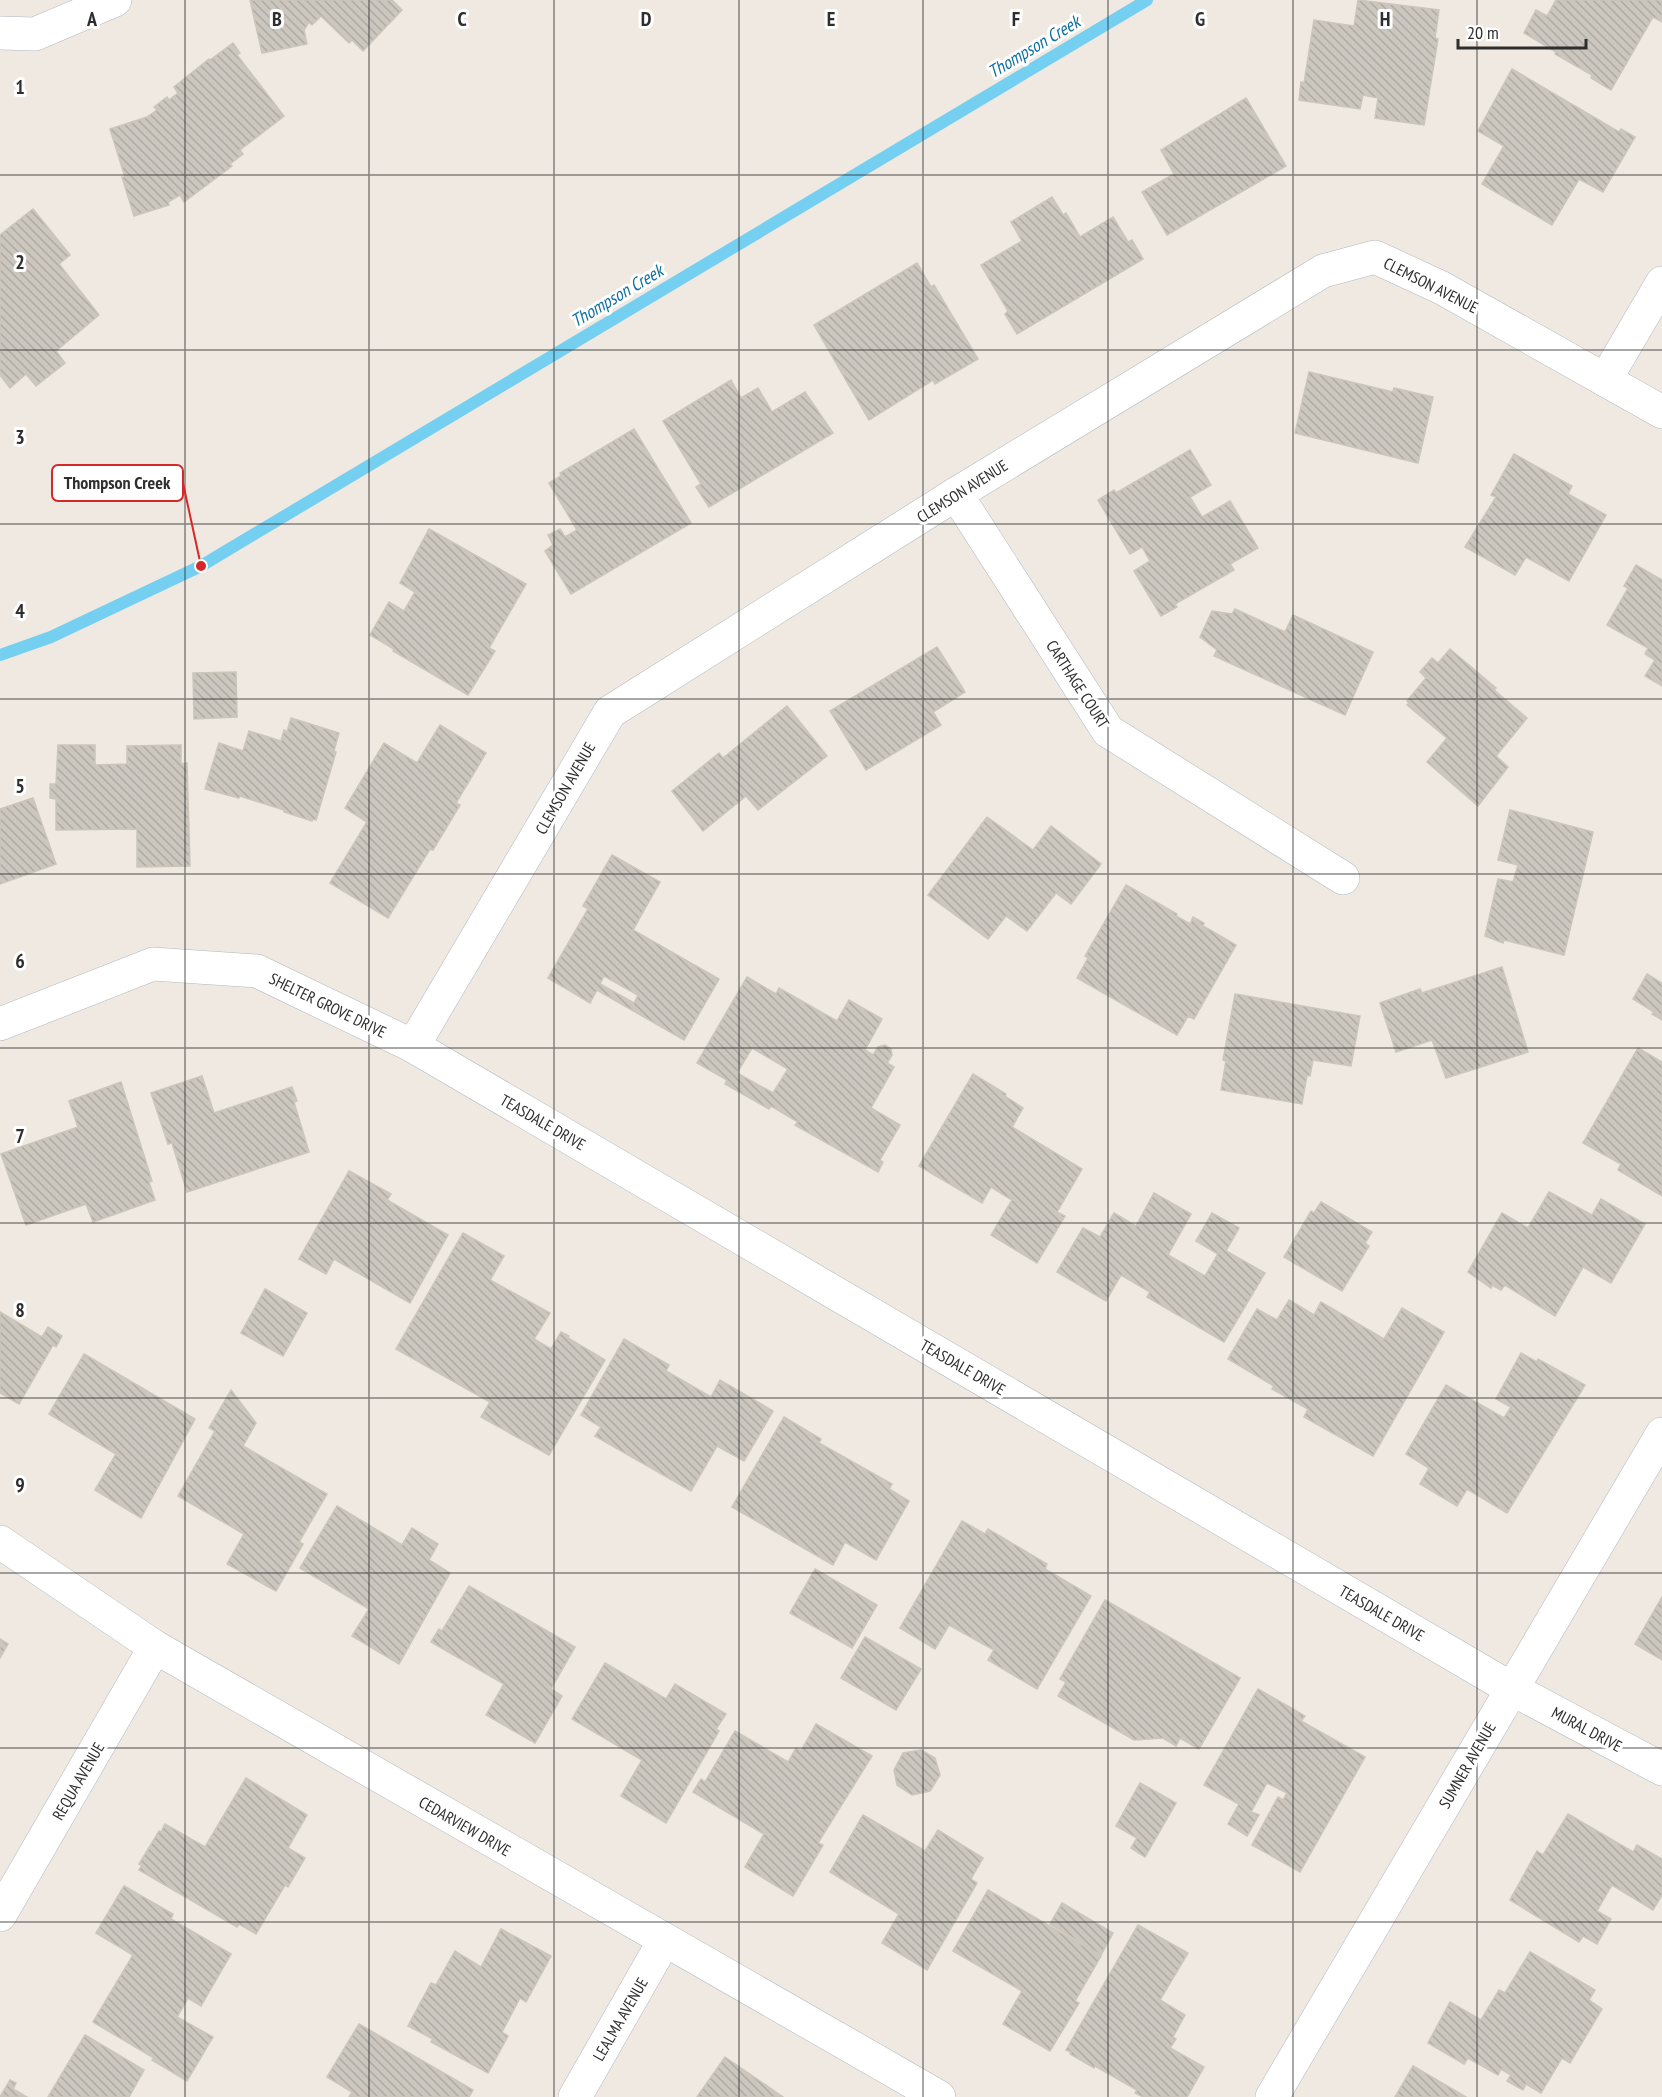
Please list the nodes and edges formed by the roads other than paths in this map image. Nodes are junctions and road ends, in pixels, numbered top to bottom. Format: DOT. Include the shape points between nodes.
graph roads {
  1 [pos="115,0"];
  2 [pos="0,33"];
  3 [pos="1662,283"];
  4 [pos="1605,380"];
  5 [pos="1662,412"];
  6 [pos="956,494"];
  7 [pos="1343,878"];
  8 [pos="0,1024"];
  9 [pos="413,1046"];
  10 [pos="1662,1434"];
  11 [pos="0,1542"];
  12 [pos="155,1647"];
  13 [pos="1512,1689"];
  14 [pos="1662,1769"];
  15 [pos="0,1915"];
  16 [pos="664,1941"];
  17 [pos="575,2097"];
  18 [pos="939,2097"];
  19 [pos="1272,2097"];
  1 -- 2 [label="street" via="35,34"];
  3 -- 4 [label="street"];
  4 -- 5 [label="street, CLEMSON AVENUE"];
  4 -- 6 [label="street, CLEMSON AVENUE" via="1442,288 1375,257 1323,271"];
  6 -- 7 [label="street, CARTHAGE COURT" via="1108,731"];
  6 -- 9 [label="street, CLEMSON AVENUE" via="610,712"];
  8 -- 9 [label="street, SHELTER GROVE DRIVE" via="153,964 257,971"];
  9 -- 13 [label="street, TEASDALE DRIVE"];
  10 -- 13 [label="street, SUMNER AVENUE"];
  11 -- 12 [label="street, CEDARVIEW DRIVE"];
  12 -- 15 [label="street, REQUA AVENUE"];
  12 -- 16 [label="street, CEDARVIEW DRIVE"];
  13 -- 14 [label="street, MURAL DRIVE"];
  13 -- 19 [label="street, SUMNER AVENUE"];
  16 -- 17 [label="street, LEALMA AVENUE"];
  16 -- 18 [label="street, CEDARVIEW DRIVE"];
}
